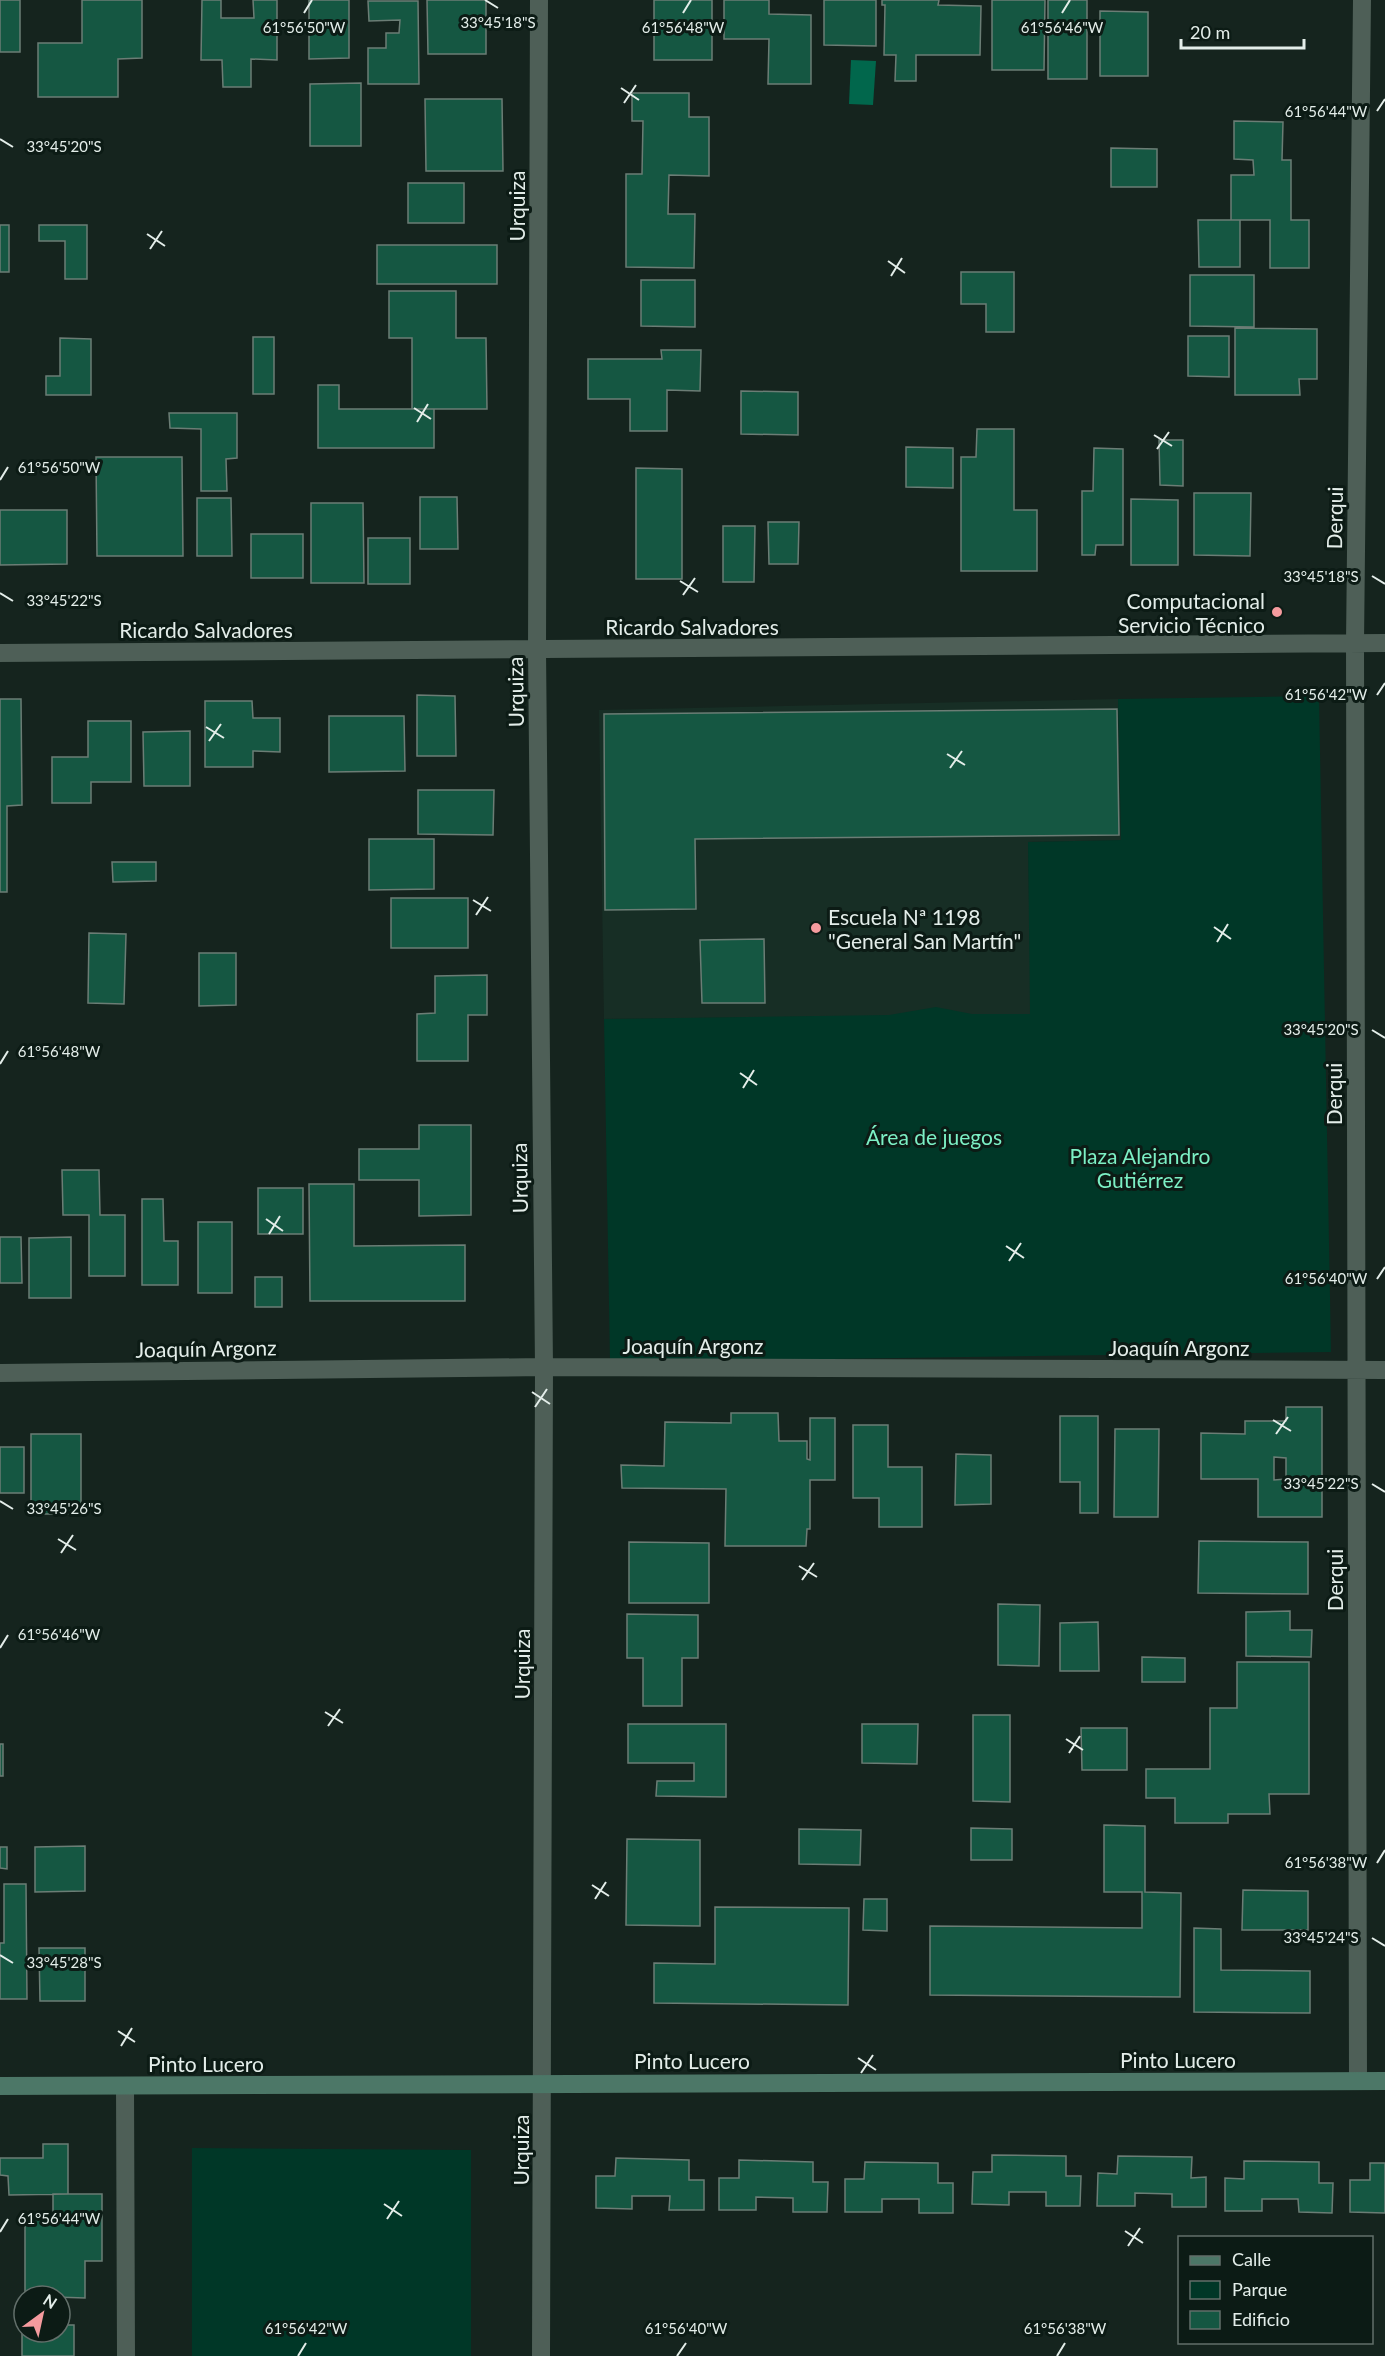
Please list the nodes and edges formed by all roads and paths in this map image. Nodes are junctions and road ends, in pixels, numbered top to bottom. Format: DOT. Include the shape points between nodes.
graph roads {
  1 [pos="539,0"];
  2 [pos="1362,0"];
  3 [pos="1355,643"];
  4 [pos="1385,643"];
  5 [pos="537,650"];
  6 [pos="0,653"];
  7 [pos="544,1368"];
  8 [pos="1356,1370"];
  9 [pos="1385,1370"];
  10 [pos="0,1373"];
  11 [pos="1358,2080"];
  12 [pos="1385,2081"];
  13 [pos="543,2084"];
  14 [pos="0,2086"];
  15 [pos="125,2086"];
  16 [pos="126,2356"];
  17 [pos="541,2356"];
  1 -- 5 [label="street, Urquiza"];
  2 -- 3 [label="street, Derqui"];
  3 -- 4 [label="street, Ricardo Salvadores"];
  3 -- 5 [label="street, Ricardo Salvadores"];
  3 -- 8 [label="street, Derqui"];
  5 -- 6 [label="street, Ricardo Salvadores"];
  5 -- 7 [label="street, Urquiza"];
  7 -- 8 [label="street, Joaquín Argonz"];
  7 -- 10 [label="street, Joaquín Argonz"];
  7 -- 13 [label="street, Urquiza"];
  8 -- 9 [label="street, Joaquín Argonz"];
  8 -- 11 [label="street, Derqui"];
  11 -- 12 [label="street, Pinto Lucero"];
  11 -- 13 [label="street, Pinto Lucero"];
  13 -- 15 [label="street, Pinto Lucero"];
  13 -- 17 [label="street, Urquiza"];
  14 -- 15 [label="street, Pinto Lucero"];
  15 -- 16 [label="street"];
}
